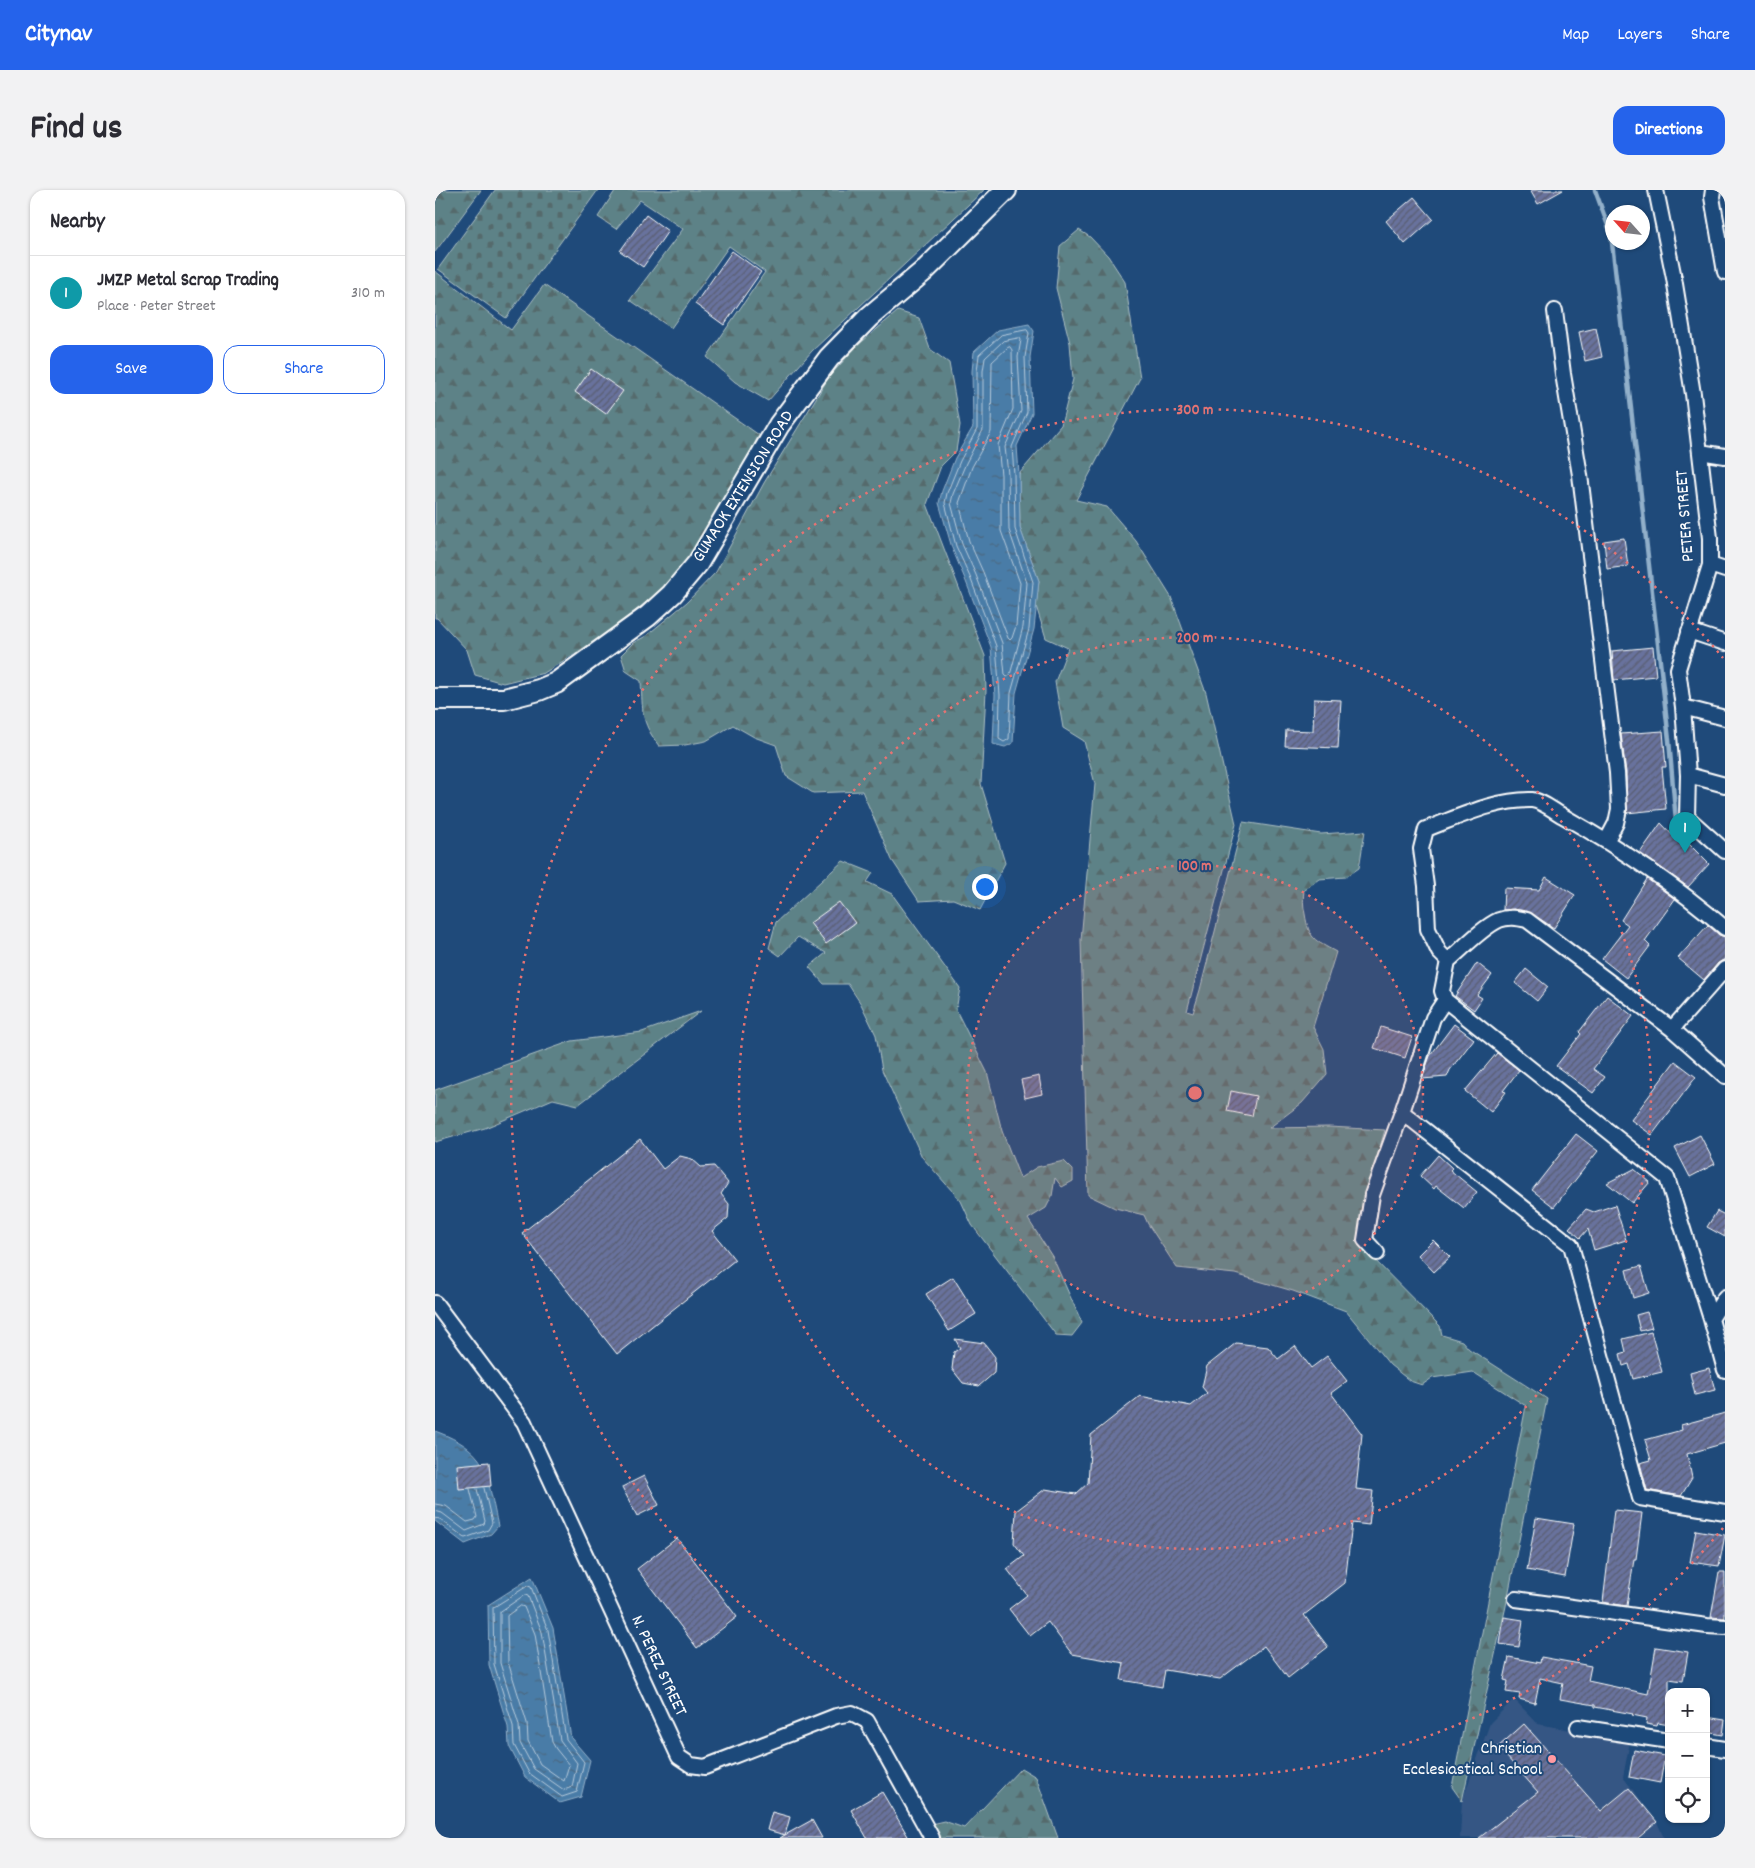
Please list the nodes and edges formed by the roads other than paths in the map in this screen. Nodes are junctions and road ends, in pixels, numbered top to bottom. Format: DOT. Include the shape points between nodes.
graph roads {
  1 [pos="1006,190"];
  2 [pos="1656,190"];
  3 [pos="1713,190"];
  4 [pos="1725,272"];
  5 [pos="1555,311"];
  6 [pos="1700,452"];
  7 [pos="1725,456"];
  8 [pos="1710,565"];
  9 [pos="1725,570"];
  10 [pos="1689,632"];
  11 [pos="1725,643"];
  12 [pos="435,698"];
  13 [pos="1683,707"];
  14 [pos="1725,718"];
  15 [pos="1688,775"];
  16 [pos="1725,785"];
  17 [pos="1607,840"];
  18 [pos="1725,851"];
  19 [pos="1725,928"];
  20 [pos="1449,961"];
  21 [pos="1725,969"];
  22 [pos="1445,1000"];
  23 [pos="1673,1030"];
  24 [pos="1725,1076"];
  25 [pos="1402,1112"];
  26 [pos="1377,1253"];
  27 [pos="1725,1297"];
  28 [pos="435,1303"];
  29 [pos="1711,1319"];
  30 [pos="1725,1370"];
  31 [pos="1725,1512"];
  32 [pos="1516,1599"];
  33 [pos="1725,1628"];
  34 [pos="1578,1727"];
  35 [pos="1665,1740"];
  36 [pos="1710,1747"];
  37 [pos="1725,1749"];
  38 [pos="932,1838"];
  1 -- 12 [label="street, GUMAOK EXTENSION ROAD" via="829,358 779,425 698,563 672,594 556,683 504,699"];
  2 -- 6 [label="street, PETER STREET" via="1674,278"];
  3 -- 4 [label="street"];
  5 -- 17 [label="street" via="1580,475 1617,773 1616,824"];
  6 -- 7 [label="street"];
  6 -- 8 [label="street, PETER STREET"];
  8 -- 9 [label="street"];
  8 -- 10 [label="street, PETER STREET"];
  10 -- 11 [label="street"];
  10 -- 13 [label="street, PETER STREET" via="1678,669"];
  13 -- 14 [label="street"];
  13 -- 15 [label="street, PETER STREET"];
  15 -- 16 [label="street"];
  15 -- 18 [label="street, PETER STREET" via="1687,817"];
  17 -- 19 [label="street" via="1692,900"];
  17 -- 20 [label="street" via="1535,800 1478,810 1427,830 1421,849 1428,930 1439,952"];
  20 -- 22 [label="street" via="1442,991"];
  20 -- 23 [label="street" via="1499,920 1514,917 1527,920"];
  21 -- 23 [label="street"];
  22 -- 25 [label="street" via="1433,1018"];
  22 -- 29 [label="street" via="1667,1178"];
  23 -- 24 [label="street"];
  25 -- 26 [label="street" via="1372,1195 1365,1240"];
  25 -- 31 [label="street" via="1571,1245 1640,1498"];
  27 -- 29 [label="street"];
  28 -- 38 [label="street, N. PEREZ STREET" via="524,1422 679,1756 691,1765 705,1767 836,1716 852,1714 867,1721"];
  29 -- 30 [label="street"];
  32 -- 33 [label="street"];
  34 -- 35 [label="street"];
  36 -- 37 [label="street"];
}
